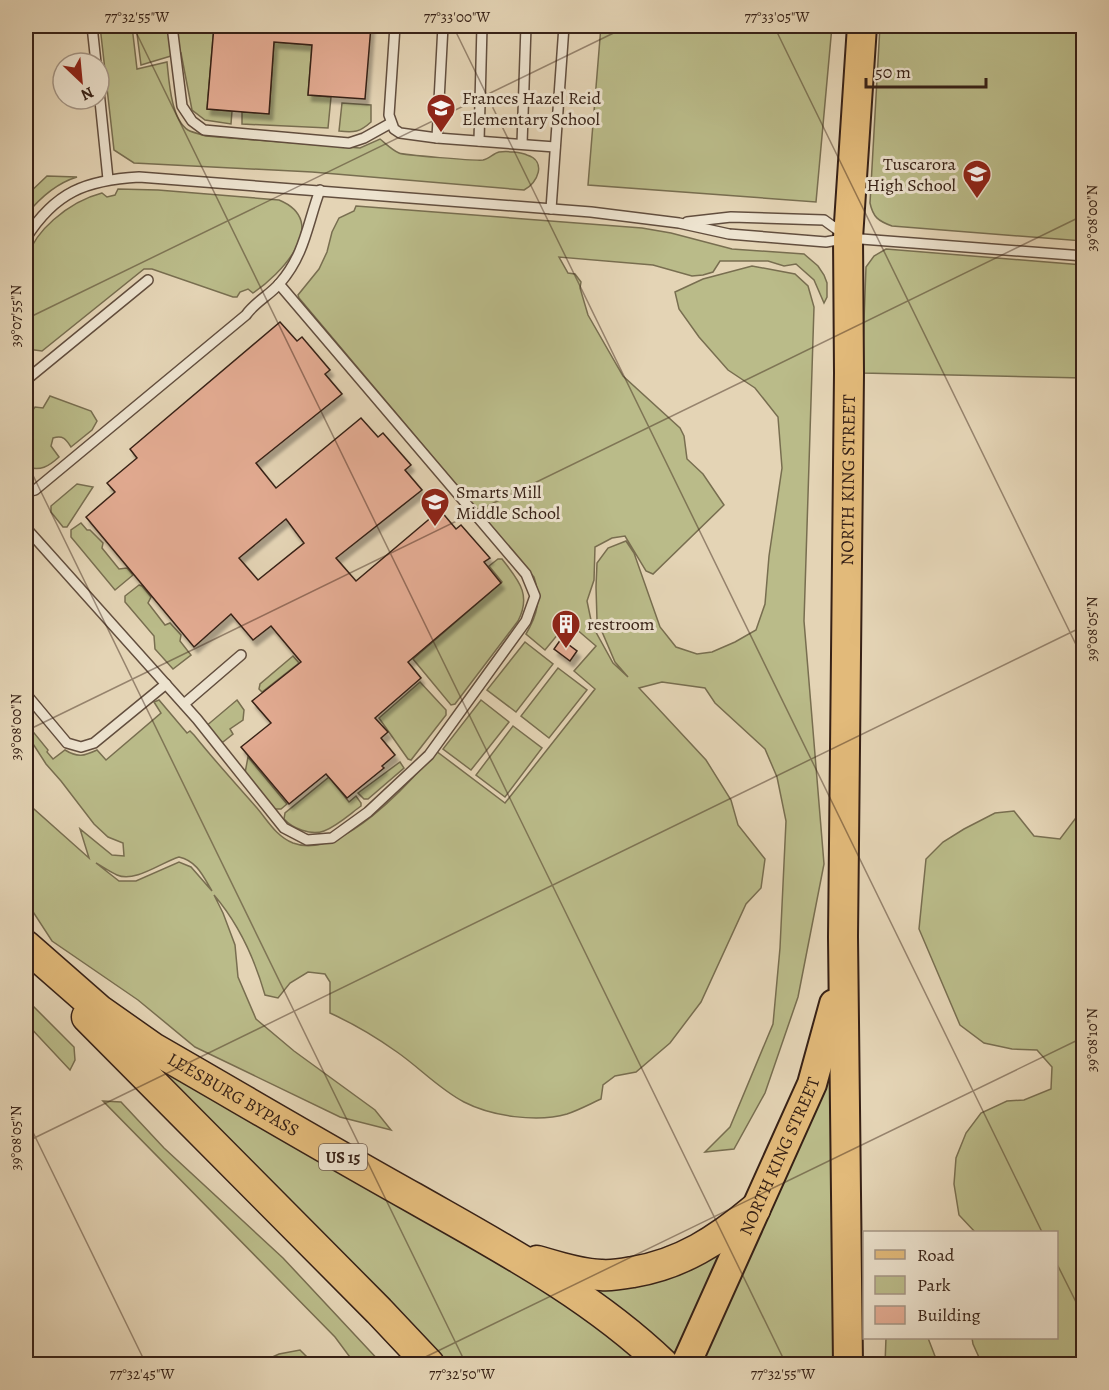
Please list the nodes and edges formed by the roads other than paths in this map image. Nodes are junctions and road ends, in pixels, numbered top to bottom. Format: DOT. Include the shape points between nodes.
graph roads {
  1 [pos="92,26"];
  2 [pos="172,26"];
  3 [pos="395,26"];
  4 [pos="443,26"];
  5 [pos="482,26"];
  6 [pos="526,26"];
  7 [pos="564,26"];
  8 [pos="862,26"];
  9 [pos="95,51"];
  10 [pos="101,111"];
  11 [pos="391,123"];
  12 [pos="436,138"];
  13 [pos="479,141"];
  14 [pos="522,144"];
  15 [pos="555,147"];
  16 [pos="108,179"];
  17 [pos="320,190"];
  18 [pos="551,209"];
  19 [pos="679,223"];
  20 [pos="26,238"];
  21 [pos="848,238"];
  22 [pos="1083,256"];
  23 [pos="148,280"];
  24 [pos="279,284"];
  25 [pos="26,380"];
  26 [pos="26,492"];
  27 [pos="26,528"];
  28 [pos="241,655"];
  29 [pos="166,684"];
  30 [pos="26,694"];
  31 [pos="184,704"];
  32 [pos="843,937"];
  33 [pos="26,946"];
  34 [pos="26,952"];
  35 [pos="755,1209"];
  36 [pos="511,1253"];
  37 [pos="429,1365"];
  38 [pos="663,1365"];
  39 [pos="686,1365"];
  40 [pos="848,1365"];
  1 -- 9 [label="lane"];
  2 -- 11 [label="lane" via="182,106 204,130 349,143"];
  3 -- 11 [label="lane"];
  4 -- 12 [label="lane"];
  5 -- 13 [label="lane"];
  6 -- 14 [label="lane"];
  7 -- 15 [label="lane"];
  8 -- 21 [label="main road, NORTH KING STREET"];
  10 -- 16 [label="lane"];
  11 -- 12 [label="lane" via="400,133"];
  12 -- 13 [label="lane"];
  13 -- 14 [label="lane"];
  14 -- 15 [label="lane"];
  15 -- 18 [label="lane"];
  16 -- 17 [label="lane" via="139,177"];
  16 -- 20 [label="lane" via="64,197 46,210"];
  17 -- 18 [label="lane"];
  17 -- 24 [label="lane" via="305,241"];
  18 -- 19 [label="lane"];
  19 -- 21 [label="lane" via="729,234 826,242"];
  19 -- 21 [label="lane" via="731,216 824,220"];
  21 -- 22 [label="lane"];
  21 -- 32 [label="main road, NORTH KING STREET"];
  23 -- 25 [label="lane"];
  24 -- 26 [label="lane" via="35,490"];
  24 -- 31 [label="lane" via="526,574 535,596 526,621 429,754 368,812 332,838 307,840 284,828"];
  27 -- 29 [label="lane"];
  28 -- 31 [label="lane"];
  29 -- 30 [label="lane" via="94,743 81,747 67,742"];
  29 -- 31 [label="lane"];
  32 -- 35 [label="main road, NORTH KING STREET" via="836,992 812,1084"];
  32 -- 40 [label="main road, NORTH KING STREET"];
  33 -- 36 [label="highway, LEESBURG BYPASS / US 15" via="99,1010 153,1048"];
  34 -- 37 [label="highway, LEESBURG BYPASS"];
  35 -- 36 [label="highway" via="702,1248 648,1269 601,1275 572,1271"];
  35 -- 39 [label="main road, NORTH KING STREET"];
  36 -- 38 [label="highway, LEESBURG BYPASS / US 15" via="593,1307"];
}
